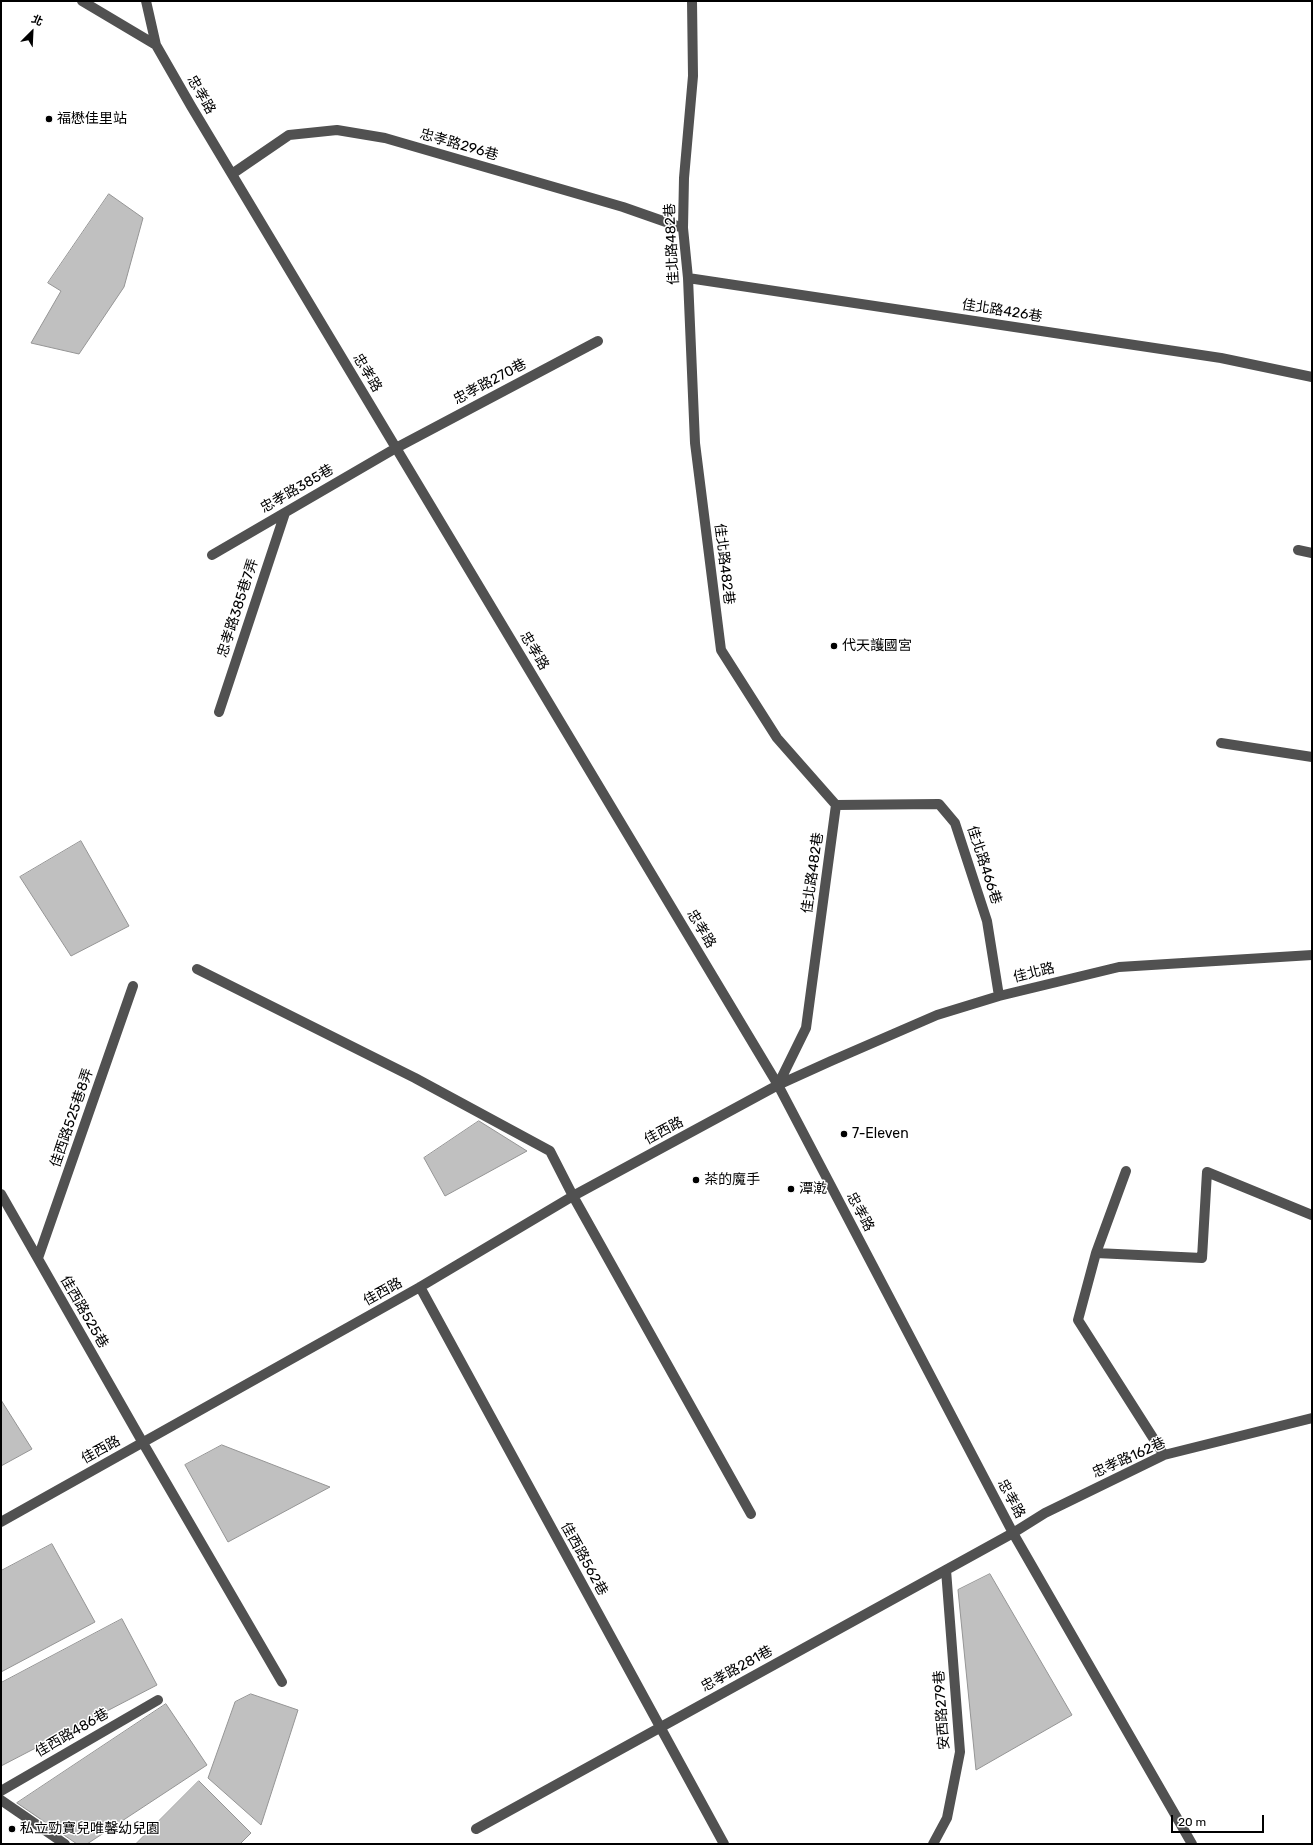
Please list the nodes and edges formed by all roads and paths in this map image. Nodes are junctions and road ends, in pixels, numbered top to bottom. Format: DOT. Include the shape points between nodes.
graph roads {
  1 [pos="82,1"];
  2 [pos="146,1"];
  3 [pos="692,1"];
  4 [pos="156,45"];
  5 [pos="232,174"];
  6 [pos="683,228"];
  7 [pos="688,278"];
  8 [pos="598,341"];
  9 [pos="1312,377"];
  10 [pos="396,448"];
  11 [pos="285,513"];
  12 [pos="1298,550"];
  13 [pos="1312,553"];
  14 [pos="212,554"];
  15 [pos="219,712"];
  16 [pos="1221,743"];
  17 [pos="1312,757"];
  18 [pos="836,805"];
  19 [pos="1312,955"];
  20 [pos="197,969"];
  21 [pos="133,986"];
  22 [pos="999,996"];
  23 [pos="778,1086"];
  24 [pos="1126,1171"];
  25 [pos="1,1194"];
  26 [pos="573,1196"];
  27 [pos="1312,1215"];
  28 [pos="1096,1252"];
  29 [pos="38,1258"];
  30 [pos="420,1287"];
  31 [pos="1312,1418"];
  32 [pos="143,1443"];
  33 [pos="1164,1455"];
  34 [pos="751,1514"];
  35 [pos="1,1522"];
  36 [pos="1013,1533"];
  37 [pos="946,1570"];
  38 [pos="282,1682"];
  39 [pos="158,1700"];
  40 [pos="660,1727"];
  41 [pos="1,1791"];
  42 [pos="1,1800"];
  43 [pos="476,1829"];
  44 [pos="65,1844"];
  45 [pos="724,1844"];
  46 [pos="933,1844"];
  47 [pos="1192,1844"];
  1 -- 4 [label="street"];
  2 -- 4 [label="street"];
  3 -- 6 [label="street, 佳北路482巷" via="693,76 684,178"];
  4 -- 5 [label="street, 忠孝路"];
  5 -- 6 [label="street, 忠孝路296巷" via="289,135 337,130 385,138 623,207"];
  5 -- 10 [label="street, 忠孝路"];
  6 -- 7 [label="street, 佳北路482巷"];
  7 -- 9 [label="street, 佳北路426巷" via="1221,358"];
  7 -- 18 [label="street, 佳北路482巷" via="695,443 721,650 777,738"];
  8 -- 10 [label="street, 忠孝路270巷"];
  10 -- 11 [label="street, 忠孝路385巷"];
  10 -- 23 [label="street, 忠孝路"];
  11 -- 14 [label="street, 忠孝路385巷"];
  11 -- 15 [label="street, 忠孝路385巷7弄"];
  12 -- 13 [label="street"];
  16 -- 17 [label="street"];
  18 -- 22 [label="street, 佳北路466巷" via="940,804 955,823 987,921"];
  18 -- 23 [label="street, 佳北路482巷" via="806,1028"];
  19 -- 22 [label="street, 佳北路" via="1119,967"];
  20 -- 26 [label="street" via="415,1078 550,1151"];
  21 -- 29 [label="street, 佳西路525巷8弄"];
  22 -- 23 [label="street, 佳北路" via="937,1015"];
  23 -- 26 [label="street, 佳西路"];
  23 -- 36 [label="street, 忠孝路"];
  24 -- 28 [label="street"];
  25 -- 29 [label="street, 佳西路525巷"];
  26 -- 30 [label="street, 佳西路"];
  26 -- 34 [label="street"];
  27 -- 28 [label="street" via="1207,1172 1202,1258"];
  28 -- 33 [label="street" via="1078,1320"];
  29 -- 32 [label="street, 佳西路525巷"];
  30 -- 32 [label="street, 佳西路"];
  30 -- 40 [label="street, 佳西路562巷"];
  31 -- 33 [label="street, 忠孝路162巷"];
  32 -- 35 [label="street, 佳西路"];
  32 -- 38 [label="street, 佳西路525巷"];
  33 -- 36 [label="street, 忠孝路162巷" via="1045,1513"];
  36 -- 37 [label="street, 忠孝路281巷"];
  36 -- 47 [label="street, 忠孝路"];
  37 -- 40 [label="street, 忠孝路281巷"];
  37 -- 46 [label="street, 安西路279巷" via="960,1752 947,1818"];
  39 -- 41 [label="street, 佳西路486巷"];
  40 -- 43 [label="street, 忠孝路281巷"];
  40 -- 45 [label="street, 佳西路562巷"];
  42 -- 44 [label="street"];
}
